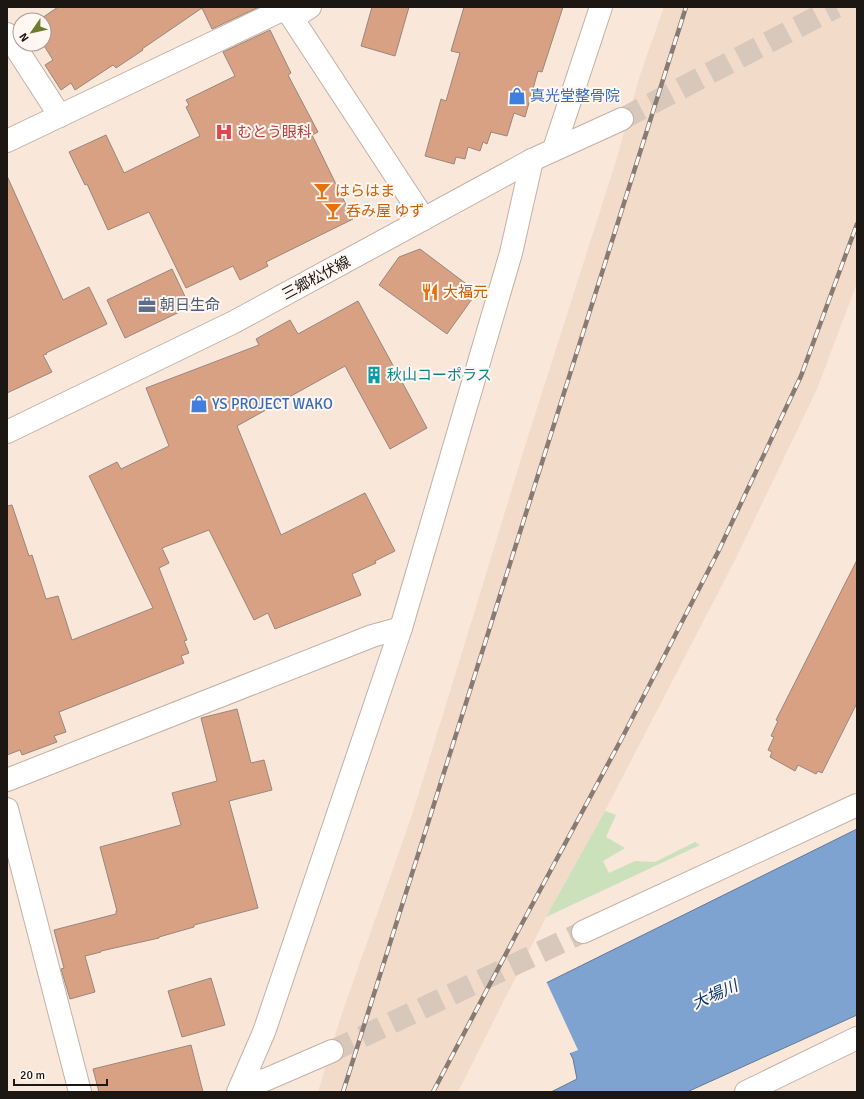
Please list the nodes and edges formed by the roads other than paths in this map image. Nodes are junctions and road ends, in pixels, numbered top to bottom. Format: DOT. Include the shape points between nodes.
graph roads {
  1 [pos="601,7"];
  2 [pos="294,10"];
  3 [pos="7,34"];
  4 [pos="60,116"];
  5 [pos="622,119"];
  6 [pos="7,141"];
  7 [pos="554,148"];
  8 [pos="532,160"];
  9 [pos="424,219"];
  10 [pos="7,432"];
  11 [pos="401,628"];
  12 [pos="7,780"];
  13 [pos="857,805"];
  14 [pos="7,809"];
  15 [pos="583,932"];
  16 [pos="857,1038"];
  17 [pos="332,1052"];
  18 [pos="240,1088"];
  19 [pos="80,1092"];
  20 [pos="746,1092"];
  1 -- 7 [label="street"];
  2 -- 4 [label="street"];
  2 -- 9 [label="street"];
  3 -- 4 [label="street"];
  4 -- 6 [label="street"];
  5 -- 7 [label="street, 三郷松伏線"];
  7 -- 8 [label="street, 三郷松伏線"];
  8 -- 9 [label="street, 三郷松伏線"];
  8 -- 11 [label="street" via="511,253"];
  9 -- 10 [label="street, 三郷松伏線" via="234,322"];
  11 -- 12 [label="street" via="372,636"];
  11 -- 18 [label="street" via="264,1032"];
  13 -- 15 [label="street"];
  14 -- 19 [label="street"];
  16 -- 20 [label="street"];
  17 -- 18 [label="street" via="266,1080"];
}
